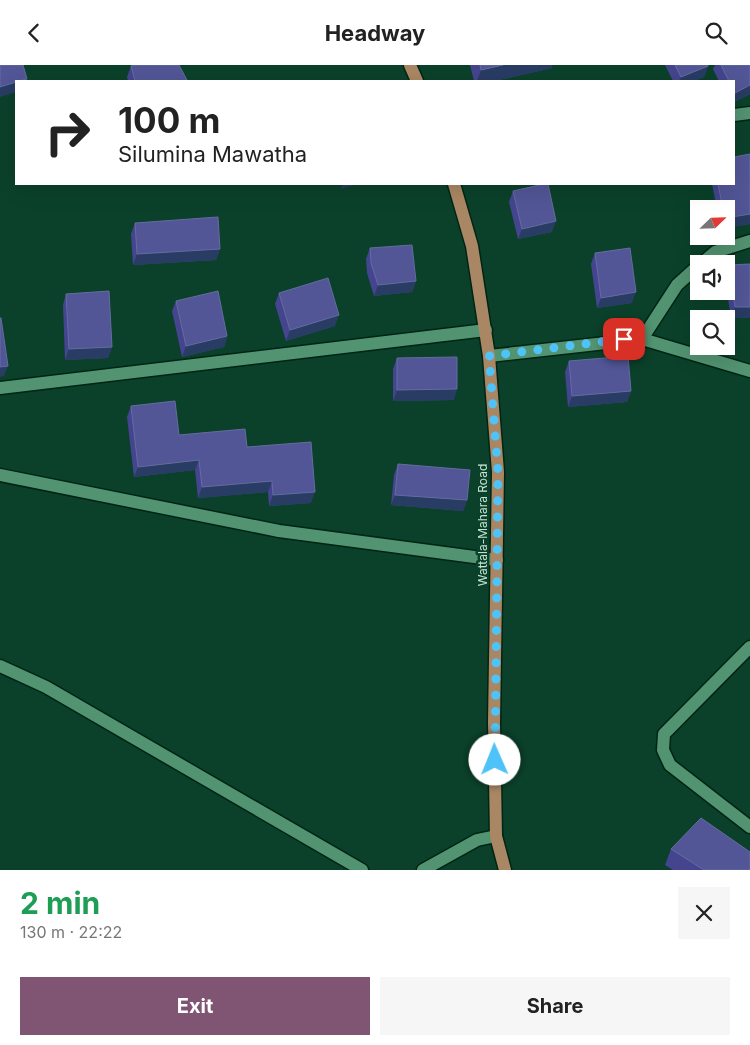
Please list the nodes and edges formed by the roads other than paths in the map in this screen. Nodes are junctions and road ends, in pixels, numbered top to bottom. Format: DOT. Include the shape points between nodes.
graph roads {
  1 [pos="410,65"];
  2 [pos="417,80"];
  3 [pos="750,113"];
  4 [pos="735,115"];
  5 [pos="454,185"];
  6 [pos="750,241"];
  7 [pos="712,255"];
  8 [pos="690,274"];
  9 [pos="486,330"];
  10 [pos="642,339"];
  11 [pos="489,356"];
  12 [pos="750,371"];
  13 [pos="0,388"];
  14 [pos="0,475"];
  15 [pos="497,560"];
  16 [pos="750,647"];
  17 [pos="0,666"];
  18 [pos="750,827"];
  19 [pos="496,836"];
  20 [pos="362,870"];
  21 [pos="423,870"];
  22 [pos="505,870"];
  1 -- 2 [label="main road"];
  3 -- 4 [label="street"];
  5 -- 9 [label="main road, Wattala-Mahara Road" via="472,246"];
  6 -- 7 [label="street"];
  8 -- 10 [label="street" via="677,285"];
  9 -- 11 [label="main road, Wattala-Mahara Road"];
  9 -- 13 [label="street"];
  10 -- 11 [label="street"];
  10 -- 12 [label="street"];
  11 -- 15 [label="main road, Wattala-Mahara Road" via="498,472"];
  14 -- 15 [label="street" via="279,531"];
  15 -- 19 [label="main road, Wattala-Mahara Road"];
  16 -- 18 [label="street" via="664,734 663,750 670,765"];
  17 -- 20 [label="street" via="46,687"];
  19 -- 21 [label="street" via="477,841"];
  19 -- 22 [label="main road, Wattala-Mahara Road"];
}
